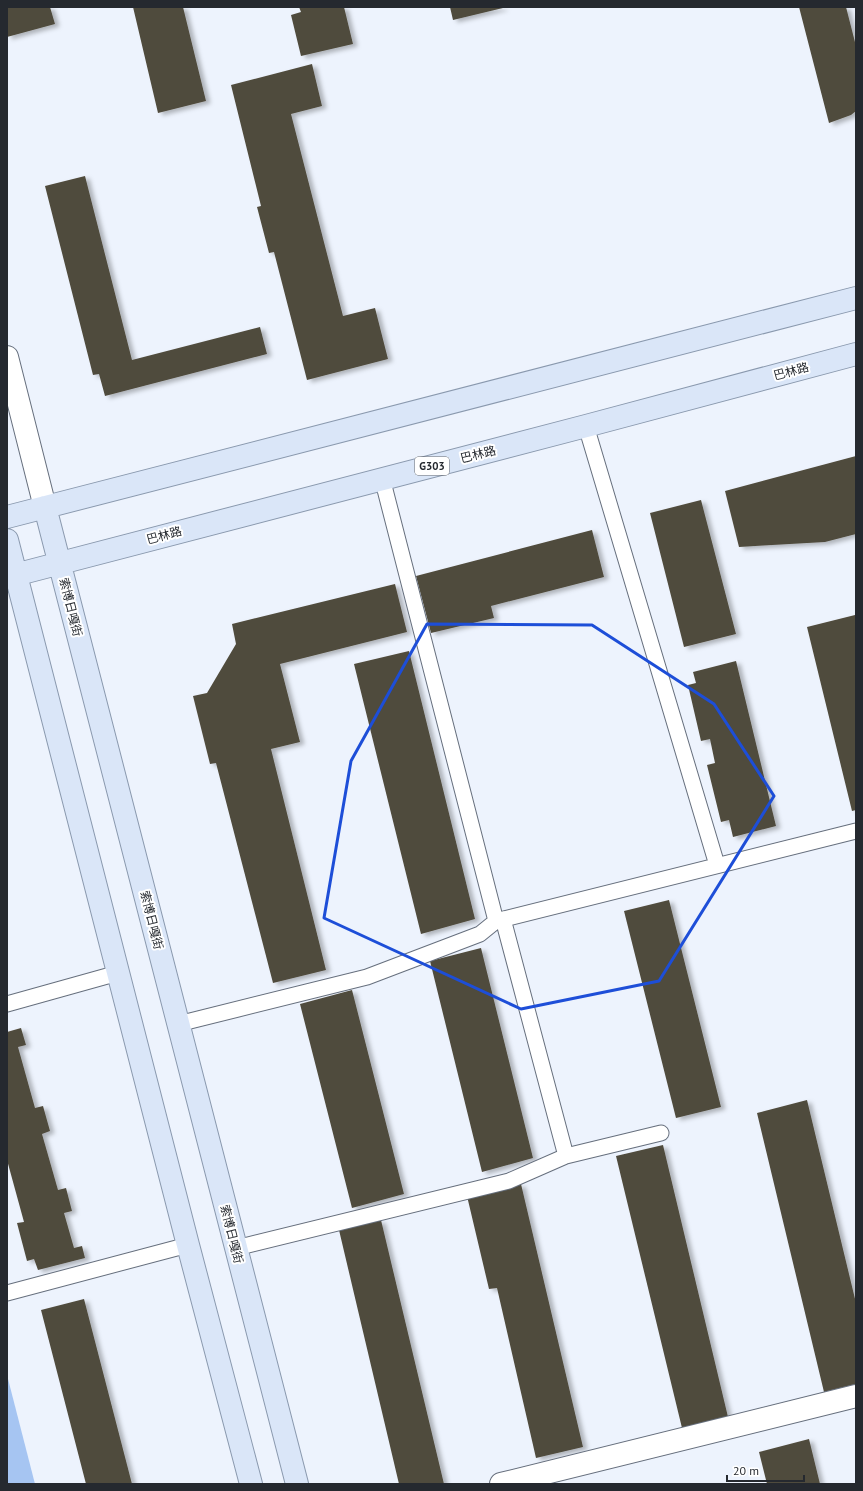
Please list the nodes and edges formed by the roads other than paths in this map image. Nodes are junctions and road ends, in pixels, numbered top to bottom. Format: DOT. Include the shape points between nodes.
graph roads {
  1 [pos="856,298"];
  2 [pos="856,354"];
  3 [pos="7,357"];
  4 [pos="586,426"];
  5 [pos="382,478"];
  6 [pos="45,507"];
  7 [pos="7,517"];
  8 [pos="7,540"];
  9 [pos="60,563"];
  10 [pos="12,575"];
  11 [pos="856,831"];
  12 [pos="717,865"];
  13 [pos="499,920"];
  14 [pos="118,973"];
  15 [pos="7,1004"];
  16 [pos="178,1024"];
  17 [pos="661,1133"];
  18 [pos="566,1156"];
  19 [pos="188,1245"];
  20 [pos="236,1248"];
  21 [pos="7,1293"];
  22 [pos="856,1396"];
  23 [pos="251,1484"];
  24 [pos="297,1484"];
  25 [pos="501,1484"];
  1 -- 6 [label="main road"];
  2 -- 4 [label="main road, 巴林路 / G303"];
  3 -- 6 [label="street, 索博日嘎街"];
  4 -- 5 [label="main road, 巴林路 / G303"];
  4 -- 12 [label="lane"];
  5 -- 9 [label="main road, 巴林路 / G303"];
  5 -- 13 [label="lane"];
  6 -- 7 [label="main road"];
  6 -- 9 [label="main road, 索博日嘎街"];
  8 -- 10 [label="main road"];
  9 -- 10 [label="main road, 巴林路 / G303"];
  9 -- 16 [label="main road, 索博日嘎街"];
  10 -- 14 [label="main road"];
  11 -- 12 [label="lane"];
  12 -- 13 [label="lane"];
  13 -- 16 [label="lane" via="480,934 367,977"];
  13 -- 18 [label="lane"];
  14 -- 15 [label="lane"];
  14 -- 19 [label="main road"];
  16 -- 20 [label="main road, 索博日嘎街"];
  17 -- 18 [label="lane"];
  18 -- 20 [label="lane" via="509,1181"];
  19 -- 21 [label="lane"];
  19 -- 23 [label="main road"];
  20 -- 24 [label="main road, 索博日嘎街"];
  22 -- 25 [label="street"];
}
